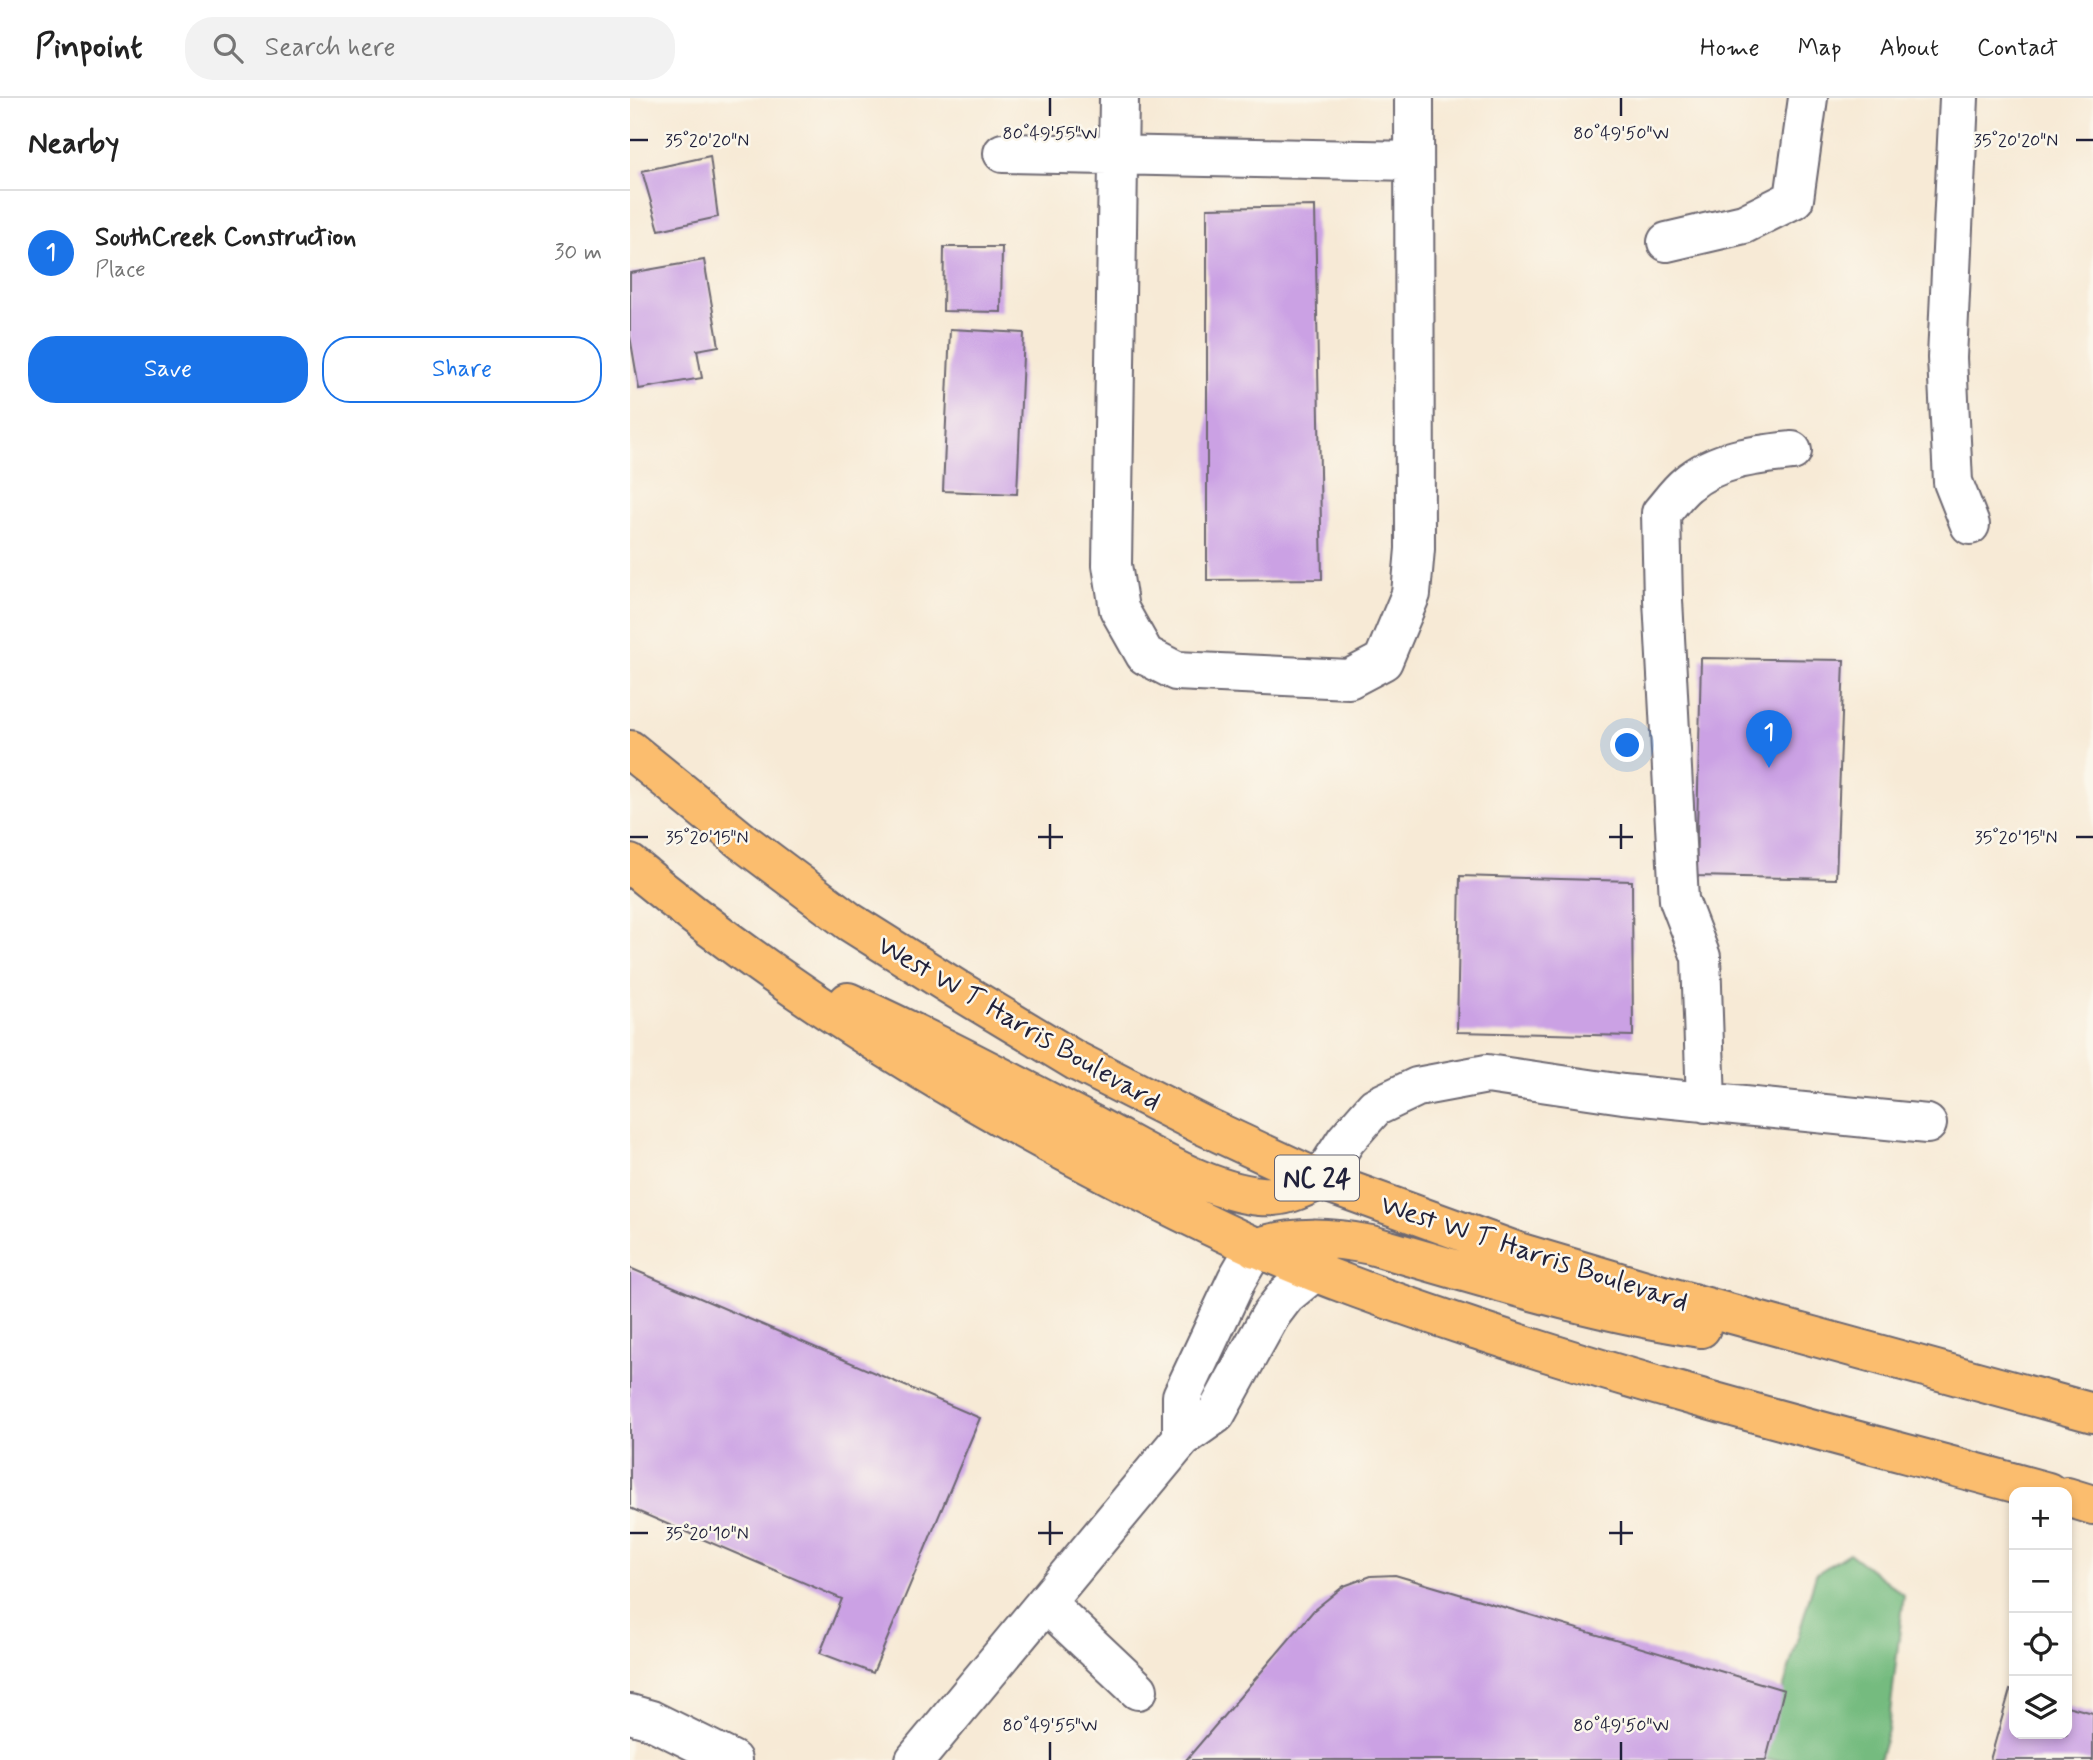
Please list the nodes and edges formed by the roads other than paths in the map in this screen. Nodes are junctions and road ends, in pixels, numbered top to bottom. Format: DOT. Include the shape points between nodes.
graph roads {
  1 [pos="1119,98"];
  2 [pos="1414,98"];
  3 [pos="1808,98"];
  4 [pos="1959,98"];
  5 [pos="1003,153"];
  6 [pos="1118,154"];
  7 [pos="1414,161"];
  8 [pos="1667,242"];
  9 [pos="1792,451"];
  10 [pos="1970,525"];
  11 [pos="630,750"];
  12 [pos="630,864"];
  13 [pos="745,954"];
  14 [pos="1706,1103"];
  15 [pos="1927,1124"];
  16 [pos="1320,1180"];
  17 [pos="1255,1248"];
  18 [pos="1314,1272"];
  19 [pos="1882,1355"];
  20 [pos="2093,1413"];
  21 [pos="1182,1438"];
  22 [pos="2029,1487"];
  23 [pos="2072,1498"];
  24 [pos="2093,1504"];
  25 [pos="1046,1603"];
  26 [pos="1138,1690"];
  27 [pos="630,1714"];
  28 [pos="719,1757"];
  29 [pos="915,1760"];
  1 -- 6 [label="lane"];
  2 -- 7 [label="lane"];
  3 -- 8 [label="lane" via="1794,199 1744,223"];
  4 -- 10 [label="lane" via="1947,358 1953,482"];
  5 -- 6 [label="lane"];
  6 -- 7 [label="lane"];
  6 -- 7 [label="lane" via="1112,565 1119,609 1145,655 1176,671 1349,679 1383,661 1411,594 1415,549"];
  9 -- 14 [label="lane" via="1720,465 1687,484 1661,513 1679,900 1701,957"];
  11 -- 16 [label="main road, West W T Harris Boulevard / NC 24" via="850,922 958,990 1076,1061"];
  12 -- 13 [label="main road"];
  13 -- 16 [label="main road" via="904,1027 1193,1176 1260,1196 1282,1196"];
  13 -- 17 [label="main road" via="831,1014 999,1117"];
  14 -- 15 [label="lane"];
  14 -- 16 [label="lane" via="1487,1074 1417,1087 1375,1107"];
  16 -- 19 [label="main road, West W T Harris Boulevard / NC 24" via="1521,1253"];
  17 -- 18 [label="main road"];
  17 -- 19 [label="main road" via="1279,1240 1340,1239 1657,1321"];
  17 -- 21 [label="lane" via="1182,1396"];
  18 -- 21 [label="lane" via="1286,1295 1270,1317 1216,1414"];
  18 -- 22 [label="main road" via="1554,1355"];
  19 -- 20 [label="main road, West W T Harris Boulevard / NC 24"];
  21 -- 25 [label="lane"];
  23 -- 24 [label="main road"];
  25 -- 26 [label="lane"];
  25 -- 29 [label="lane"];
  27 -- 28 [label="lane" via="651,1720"];
}
